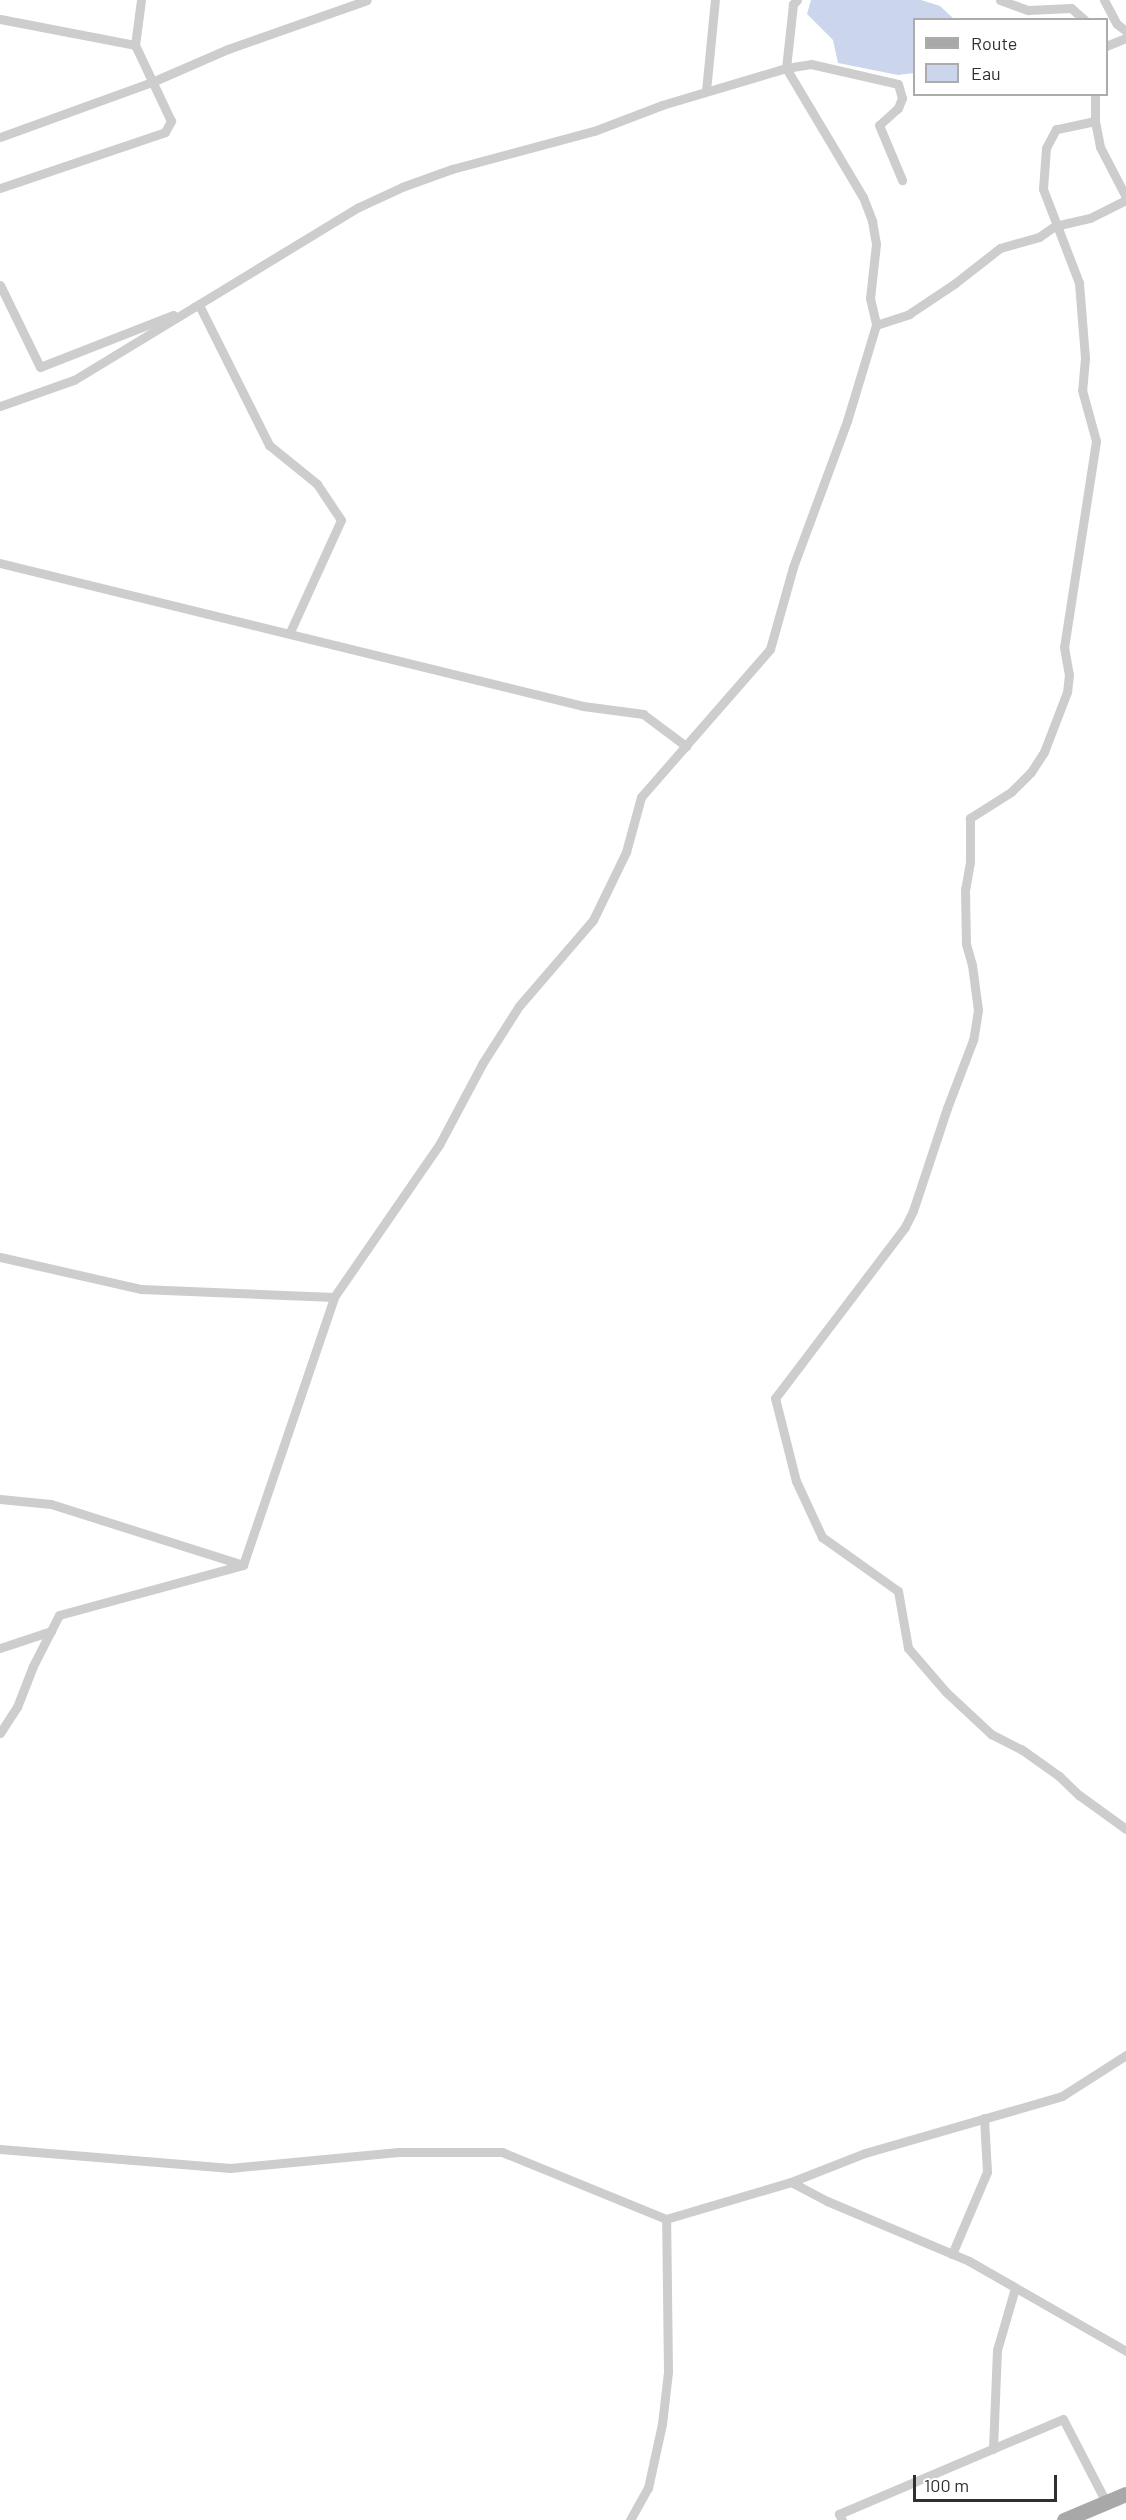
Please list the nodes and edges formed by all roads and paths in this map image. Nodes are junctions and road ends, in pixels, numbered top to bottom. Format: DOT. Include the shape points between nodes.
graph roads {
  1 [pos="141,0"];
  2 [pos="368,0"];
  3 [pos="715,0"];
  4 [pos="797,0"];
  5 [pos="1000,0"];
  6 [pos="1104,0"];
  7 [pos="1083,18"];
  8 [pos="0,19"];
  9 [pos="1112,24"];
  10 [pos="1126,31"];
  11 [pos="1126,38"];
  12 [pos="135,45"];
  13 [pos="1108,46"];
  14 [pos="786,68"];
  15 [pos="152,82"];
  16 [pos="706,91"];
  17 [pos="1095,96"];
  18 [pos="1095,122"];
  19 [pos="0,137"];
  20 [pos="902,180"];
  21 [pos="0,188"];
  22 [pos="1126,199"];
  23 [pos="1055,226"];
  24 [pos="0,285"];
  25 [pos="199,305"];
  26 [pos="876,325"];
  27 [pos="0,406"];
  28 [pos="0,562"];
  29 [pos="289,634"];
  30 [pos="686,746"];
  31 [pos="0,1257"];
  32 [pos="334,1297"];
  33 [pos="0,1499"];
  34 [pos="243,1565"];
  35 [pos="51,1631"];
  36 [pos="0,1648"];
  37 [pos="0,1733"];
  38 [pos="1126,1829"];
  39 [pos="1126,2055"];
  40 [pos="984,2118"];
  41 [pos="0,2149"];
  42 [pos="791,2182"];
  43 [pos="666,2219"];
  44 [pos="952,2254"];
  45 [pos="1016,2288"];
  46 [pos="1126,2351"];
  47 [pos="993,2449"];
  48 [pos="1126,2494"];
  49 [pos="1107,2502"];
  50 [pos="630,2520"];
  51 [pos="842,2520"];
  52 [pos="1064,2520"];
  1 -- 12 [label="street"];
  2 -- 15 [label="street" via="228,49"];
  3 -- 16 [label="street"];
  4 -- 14 [label="street" via="793,4"];
  5 -- 7 [label="street" via="1028,10 1071,8"];
  6 -- 9 [label="street"];
  8 -- 12 [label="street"];
  9 -- 10 [label="street"];
  11 -- 13 [label="street"];
  12 -- 15 [label="street"];
  14 -- 16 [label="street"];
  14 -- 20 [label="street" via="812,63 898,84 902,98 898,108 879,125"];
  14 -- 26 [label="street" via="863,196 872,221 876,244 870,298"];
  15 -- 19 [label="street"];
  15 -- 21 [label="street" via="171,122 165,132"];
  16 -- 25 [label="street" via="594,131 402,187 359,207"];
  17 -- 18 [label="street"];
  18 -- 22 [label="street" via="1103,157"];
  18 -- 23 [label="street" via="1056,129 1046,148 1043,189"];
  22 -- 23 [label="street" via="1090,219"];
  23 -- 26 [label="street" via="1039,237 1000,248 909,314"];
  23 -- 38 [label="street" via="1079,283 1085,358 1082,390 1096,441 1064,647 1067,692 1044,752 1031,772 1011,792 970,818 966,944 978,1010 973,1040 913,1211 905,1227 775,1398 796,1481 822,1537 898,1591 908,1648 946,1692 991,1734 1021,1749"];
  24 -- 25 [label="street" via="40,367"];
  25 -- 27 [label="street" via="74,380"];
  25 -- 29 [label="street" via="269,446 317,483 341,520"];
  26 -- 30 [label="street" via="848,421 793,567 770,649"];
  28 -- 29 [label="street"];
  29 -- 30 [label="street" via="583,706 643,714"];
  30 -- 32 [label="street" via="641,797 626,852 593,920 519,1006 439,1144"];
  31 -- 32 [label="street" via="141,1290"];
  32 -- 34 [label="street"];
  33 -- 34 [label="street" via="51,1504"];
  34 -- 35 [label="street" via="59,1615"];
  35 -- 36 [label="street"];
  35 -- 37 [label="street" via="17,1707"];
  39 -- 40 [label="street" via="1062,2096"];
  40 -- 42 [label="street" via="865,2152"];
  40 -- 44 [label="street" via="987,2172"];
  41 -- 43 [label="street" via="230,2168 398,2152 502,2152"];
  42 -- 43 [label="street"];
  42 -- 44 [label="street" via="826,2201"];
  43 -- 50 [label="street" via="668,2372 662,2424 648,2487"];
  44 -- 45 [label="street"];
  45 -- 46 [label="street"];
  45 -- 47 [label="street" via="998,2350"];
  47 -- 49 [label="street" via="1063,2420"];
  47 -- 51 [label="street" via="839,2514"];
  48 -- 49 [label="main road"];
  49 -- 52 [label="main road"];
}
